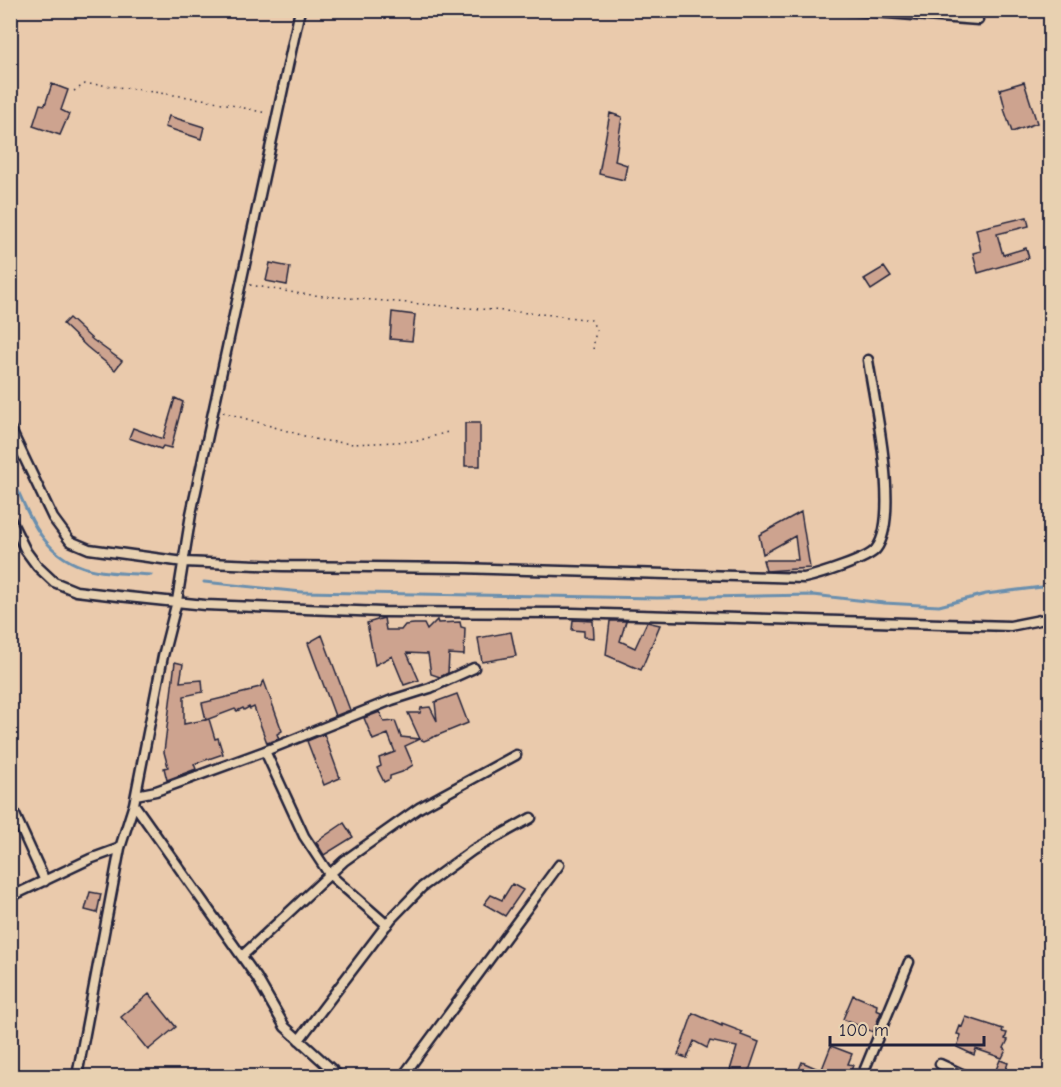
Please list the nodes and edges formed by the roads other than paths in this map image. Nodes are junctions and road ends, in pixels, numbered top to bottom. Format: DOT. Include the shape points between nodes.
graph roads {
  1 [pos="300,10"];
  2 [pos="848,10"];
  3 [pos="894,12"];
  4 [pos="978,20"];
  5 [pos="868,360"];
  6 [pos="10,428"];
  7 [pos="10,519"];
  8 [pos="184,561"];
  9 [pos="177,601"];
  10 [pos="1050,618"];
  11 [pos="474,668"];
  12 [pos="265,751"];
  13 [pos="516,755"];
  14 [pos="135,799"];
  15 [pos="10,804"];
  16 [pos="531,818"];
  17 [pos="120,848"];
  18 [pos="559,865"];
  19 [pos="329,874"];
  20 [pos="45,881"];
  21 [pos="10,897"];
  22 [pos="387,925"];
  23 [pos="242,956"];
  24 [pos="909,962"];
  25 [pos="299,1040"];
  26 [pos="940,1064"];
  27 [pos="77,1077"];
  28 [pos="339,1077"];
  29 [pos="403,1077"];
  30 [pos="862,1077"];
  31 [pos="966,1077"];
  1 -- 8 [label="street"];
  2 -- 3 [label="street"];
  3 -- 4 [label="street"];
  5 -- 8 [label="street" via="886,475 886,522 875,552 821,575 804,578"];
  6 -- 8 [label="street" via="53,518 70,541 89,549"];
  7 -- 9 [label="street" via="26,551 54,582 76,591"];
  8 -- 9 [label="street"];
  9 -- 10 [label="street" via="382,612 572,613 1010,626"];
  9 -- 14 [label="street"];
  11 -- 12 [label="street"];
  12 -- 14 [label="street"];
  12 -- 19 [label="street" via="304,836"];
  13 -- 19 [label="street" via="419,808"];
  14 -- 17 [label="street"];
  14 -- 23 [label="street"];
  15 -- 20 [label="street"];
  16 -- 22 [label="street" via="473,850 422,887"];
  17 -- 20 [label="street"];
  17 -- 27 [label="street"];
  18 -- 29 [label="street"];
  19 -- 22 [label="street"];
  19 -- 23 [label="street"];
  20 -- 21 [label="street"];
  22 -- 25 [label="street"];
  23 -- 25 [label="street" via="285,1027"];
  24 -- 30 [label="street"];
  25 -- 28 [label="street"];
  26 -- 31 [label="street"];
}
